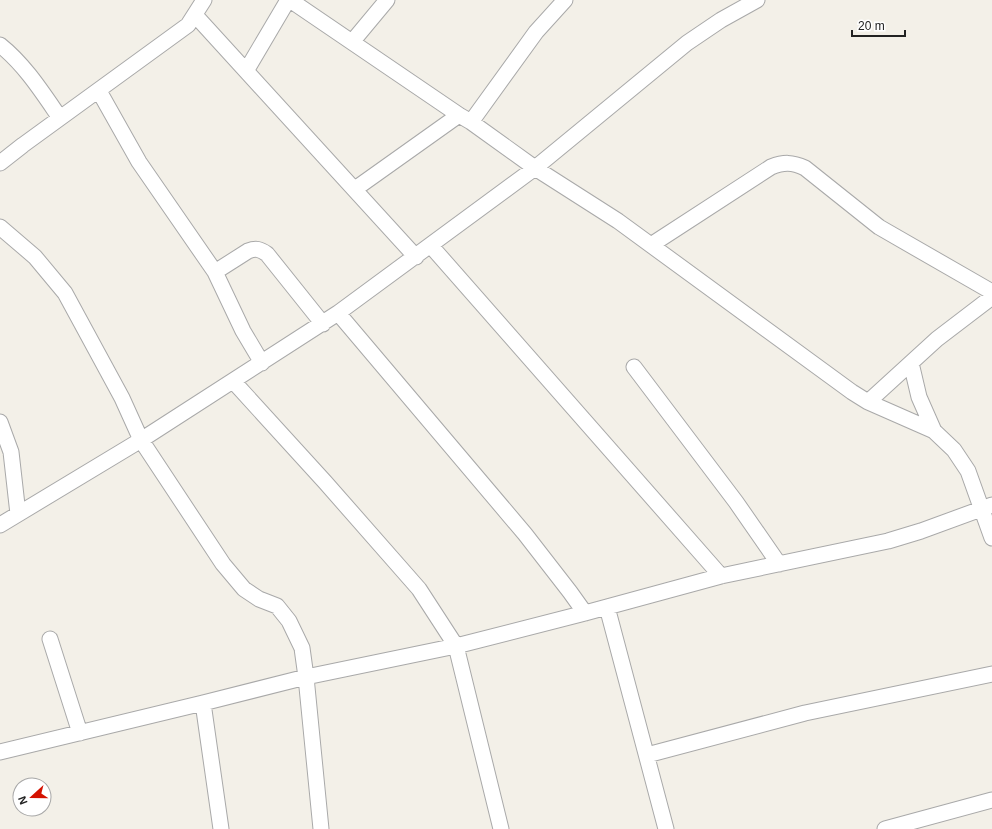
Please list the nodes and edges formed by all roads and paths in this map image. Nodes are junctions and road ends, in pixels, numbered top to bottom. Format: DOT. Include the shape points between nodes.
graph roads {
  1 [pos="204,0"];
  2 [pos="289,0"];
  3 [pos="387,0"];
  4 [pos="565,0"];
  5 [pos="757,0"];
  6 [pos="195,15"];
  7 [pos="352,42"];
  8 [pos="0,45"];
  9 [pos="246,71"];
  10 [pos="99,91"];
  11 [pos="60,118"];
  12 [pos="465,119"];
  13 [pos="0,163"];
  14 [pos="535,168"];
  15 [pos="354,189"];
  16 [pos="0,227"];
  17 [pos="651,245"];
  18 [pos="431,246"];
  19 [pos="416,257"];
  20 [pos="215,272"];
  21 [pos="992,292"];
  22 [pos="992,297"];
  23 [pos="338,313"];
  24 [pos="323,324"];
  25 [pos="262,363"];
  26 [pos="911,363"];
  27 [pos="634,367"];
  28 [pos="233,381"];
  29 [pos="868,402"];
  30 [pos="0,422"];
  31 [pos="934,431"];
  32 [pos="141,440"];
  33 [pos="987,506"];
  34 [pos="18,514"];
  35 [pos="0,525"];
  36 [pos="992,538"];
  37 [pos="779,564"];
  38 [pos="721,576"];
  39 [pos="607,607"];
  40 [pos="585,613"];
  41 [pos="50,639"];
  42 [pos="456,646"];
  43 [pos="992,674"];
  44 [pos="306,677"];
  45 [pos="203,703"];
  46 [pos="80,733"];
  47 [pos="0,752"];
  48 [pos="646,755"];
  49 [pos="992,800"];
  50 [pos="933,823"];
  51 [pos="221,829"];
  52 [pos="322,829"];
  53 [pos="501,829"];
  54 [pos="666,829"];
  55 [pos="885,829"];
  1 -- 6 [label="street"];
  2 -- 7 [label="street"];
  2 -- 9 [label="street"];
  3 -- 7 [label="street"];
  4 -- 12 [label="street"];
  5 -- 14 [label="street" via="687,43"];
  6 -- 9 [label="street"];
  6 -- 10 [label="street" via="188,25"];
  7 -- 12 [label="street"];
  8 -- 11 [label="street" via="33,80"];
  9 -- 15 [label="street"];
  10 -- 11 [label="street"];
  10 -- 20 [label="street" via="139,162"];
  11 -- 13 [label="street"];
  12 -- 14 [label="street"];
  12 -- 15 [label="street"];
  14 -- 17 [label="street"];
  14 -- 18 [label="street"];
  15 -- 19 [label="street"];
  16 -- 32 [label="street" via="35,257 65,293 122,398"];
  17 -- 21 [label="street" via="771,167 783,162 794,163 805,168 879,227"];
  17 -- 29 [label="street"];
  18 -- 19 [label="street"];
  18 -- 38 [label="street"];
  19 -- 23 [label="street"];
  20 -- 24 [label="street" via="248,251 259,249 267,254"];
  20 -- 25 [label="street" via="243,331"];
  22 -- 26 [label="street" via="937,339"];
  23 -- 24 [label="street"];
  23 -- 40 [label="street" via="525,534"];
  24 -- 25 [label="street"];
  25 -- 28 [label="street"];
  26 -- 29 [label="street"];
  26 -- 31 [label="street" via="919,397"];
  27 -- 37 [label="street"];
  28 -- 32 [label="street"];
  28 -- 42 [label="street" via="419,589"];
  29 -- 31 [label="street"];
  30 -- 34 [label="street" via="11,452"];
  31 -- 33 [label="street" via="954,450"];
  32 -- 34 [label="street"];
  32 -- 44 [label="street" via="223,564 244,589 259,599 277,606 289,621 302,648"];
  33 -- 36 [label="street"];
  33 -- 37 [label="street" via="921,532"];
  34 -- 35 [label="street"];
  37 -- 38 [label="street"];
  38 -- 39 [label="street"];
  39 -- 40 [label="street"];
  39 -- 48 [label="street"];
  40 -- 42 [label="street"];
  41 -- 46 [label="street"];
  42 -- 44 [label="street"];
  42 -- 53 [label="street"];
  43 -- 48 [label="street" via="805,714"];
  44 -- 45 [label="street"];
  44 -- 52 [label="street"];
  45 -- 46 [label="street"];
  45 -- 51 [label="street"];
  46 -- 47 [label="street"];
  48 -- 54 [label="street"];
  49 -- 50 [label="street"];
  50 -- 55 [label="street"];
}
